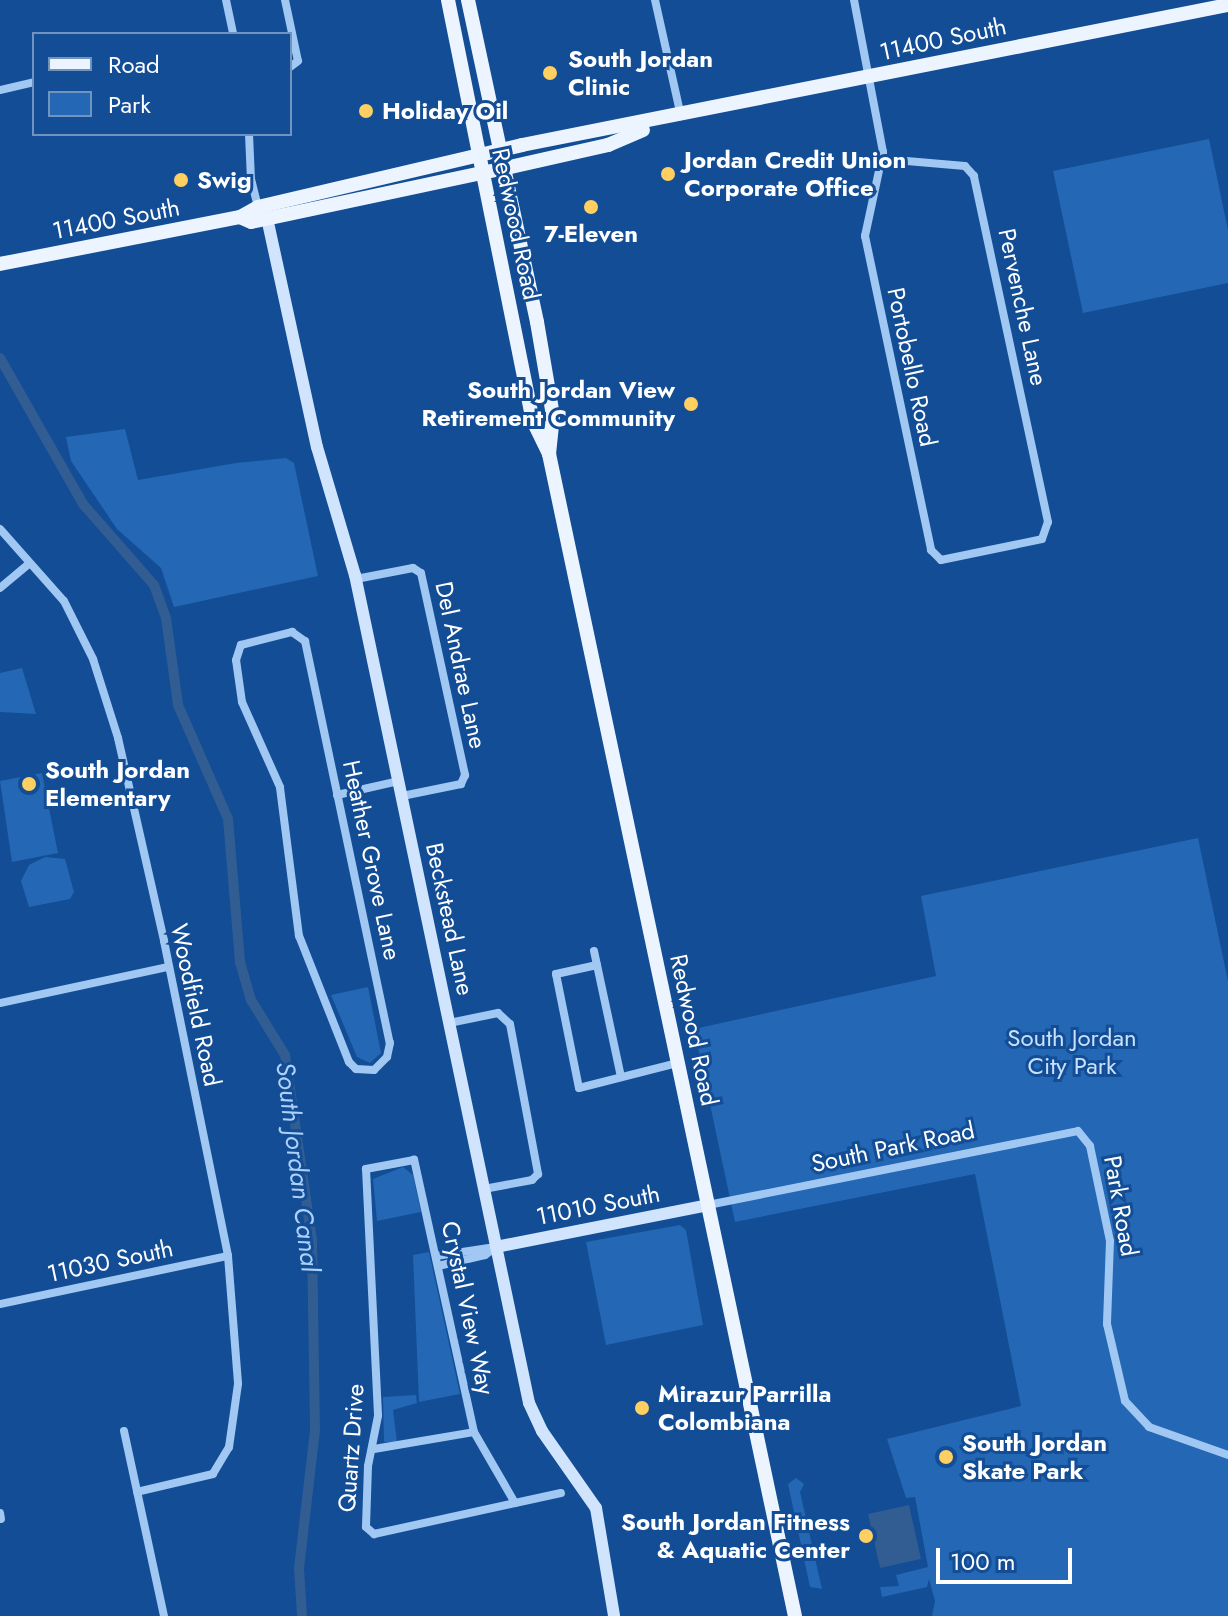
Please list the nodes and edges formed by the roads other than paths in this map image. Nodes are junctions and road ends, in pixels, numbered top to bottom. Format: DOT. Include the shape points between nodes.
graph roads {
  1 [pos="226,0"];
  2 [pos="285,0"];
  3 [pos="448,0"];
  4 [pos="468,0"];
  5 [pos="655,0"];
  6 [pos="854,0"];
  7 [pos="1209,4"];
  8 [pos="1228,5"];
  9 [pos="233,32"];
  10 [pos="292,32"];
  11 [pos="292,33"];
  12 [pos="292,66"];
  13 [pos="869,77"];
  14 [pos="32,82"];
  15 [pos="0,90"];
  16 [pos="674,119"];
  17 [pos="249,136"];
  18 [pos="502,149"];
  19 [pos="479,155"];
  20 [pos="883,159"];
  21 [pos="506,168"];
  22 [pos="483,173"];
  23 [pos="263,212"];
  24 [pos="0,264"];
  25 [pos="549,454"];
  26 [pos="0,529"];
  27 [pos="1042,539"];
  28 [pos="29,564"];
  29 [pos="356,579"];
  30 [pos="0,588"];
  31 [pos="399,781"];
  32 [pos="337,795"];
  33 [pos="402,796"];
  34 [pos="594,951"];
  35 [pos="597,965"];
  36 [pos="168,967"];
  37 [pos="0,1003"];
  38 [pos="449,1023"];
  39 [pos="678,1063"];
  40 [pos="621,1077"];
  41 [pos="1086,1135"];
  42 [pos="366,1169"];
  43 [pos="484,1189"];
  44 [pos="708,1205"];
  45 [pos="496,1247"];
  46 [pos="228,1256"];
  47 [pos="437,1261"];
  48 [pos="0,1304"];
  49 [pos="124,1431"];
  50 [pos="474,1432"];
  51 [pos="374,1449"];
  52 [pos="1228,1455"];
  53 [pos="137,1492"];
  54 [pos="561,1493"];
  55 [pos="515,1503"];
  56 [pos="164,1616"];
  57 [pos="614,1616"];
  58 [pos="795,1616"];
  1 -- 9 [label="street"];
  2 -- 10 [label="street"];
  3 -- 19 [label="main road, Redwood Road"];
  4 -- 18 [label="main road, Redwood Road"];
  5 -- 16 [label="street"];
  6 -- 13 [label="street, Portobello Road"];
  7 -- 8 [label="main road, 11400 South"];
  7 -- 13 [label="main road, 11400 South"];
  11 -- 12 [label="street" via="298,61"];
  13 -- 16 [label="main road, 11400 South"];
  13 -- 20 [label="street, Portobello Road"];
  14 -- 15 [label="street"];
  16 -- 18 [label="main road, 11400 South"];
  16 -- 21 [label="main road, 11400 South" via="608,145"];
  17 -- 23 [label="street" via="251,179"];
  18 -- 19 [label="main road, 11400 South"];
  18 -- 21 [label="main road, Redwood Road"];
  19 -- 22 [label="main road, Redwood Road"];
  19 -- 23 [label="main road, 11400 South"];
  20 -- 27 [label="street, Pervenche Lane" via="965,166 974,176 1048,522"];
  20 -- 27 [label="street, Portobello Road" via="865,236 931,550 941,560"];
  21 -- 22 [label="main road, 11400 South"];
  21 -- 25 [label="main road, Redwood Road" via="553,416"];
  22 -- 23 [label="main road, 11400 South"];
  22 -- 25 [label="main road, Redwood Road" via="533,421"];
  23 -- 24 [label="main road, 11400 South" via="251,222 240,217"];
  23 -- 29 [label="street, Beckstead Lane" via="314,436"];
  25 -- 39 [label="main road, Redwood Road"];
  26 -- 28 [label="street, Woodfield Road"];
  28 -- 30 [label="street"];
  28 -- 36 [label="street, Woodfield Road" via="64,601 93,659 118,738"];
  29 -- 31 [label="street, Beckstead Lane"];
  29 -- 33 [label="street, Del Andrae Lane" via="413,568 421,573 465,775 461,784"];
  31 -- 32 [label="street"];
  31 -- 33 [label="street, Beckstead Lane"];
  32 -- 32 [label="street, Heather Grove Lane" via="305,641 298,635 246,642 236,660 242,702 280,787 299,936 353,1067 365,1071 381,1066 390,1043"];
  33 -- 38 [label="street, Beckstead Lane"];
  34 -- 35 [label="street"];
  35 -- 40 [label="street"];
  35 -- 40 [label="street" via="556,974 579,1088"];
  36 -- 37 [label="street"];
  36 -- 46 [label="street, Woodfield Road"];
  38 -- 43 [label="street, Beckstead Lane"];
  38 -- 43 [label="street" via="503,1014 510,1024 539,1167 532,1180"];
  39 -- 40 [label="street"];
  39 -- 44 [label="main road, Redwood Road"];
  41 -- 44 [label="street, South Park Road" via="1071,1130"];
  41 -- 52 [label="street, Park Road" via="1112,1256 1107,1324 1125,1401 1149,1427"];
  42 -- 47 [label="street, Crystal View Way" via="414,1160"];
  42 -- 51 [label="street, Quartz Drive" via="378,1416"];
  43 -- 45 [label="street, Beckstead Lane"];
  44 -- 45 [label="street, 11010 South"];
  44 -- 58 [label="main road, Redwood Road"];
  45 -- 47 [label="street, 11010 South"];
  45 -- 57 [label="street, Beckstead Lane" via="529,1403 542,1431 596,1508"];
  46 -- 48 [label="street, 11030 South"];
  46 -- 53 [label="street, Woodfield Road" via="238,1406 229,1447 213,1474"];
  47 -- 50 [label="street, Crystal View Way"];
  49 -- 53 [label="street"];
  50 -- 51 [label="street"];
  50 -- 55 [label="street, Crystal View Way"];
  51 -- 55 [label="street, Quartz Drive" via="368,1466 366,1527 374,1534"];
  53 -- 56 [label="street"];
  54 -- 55 [label="street, Quartz Drive"];
}
